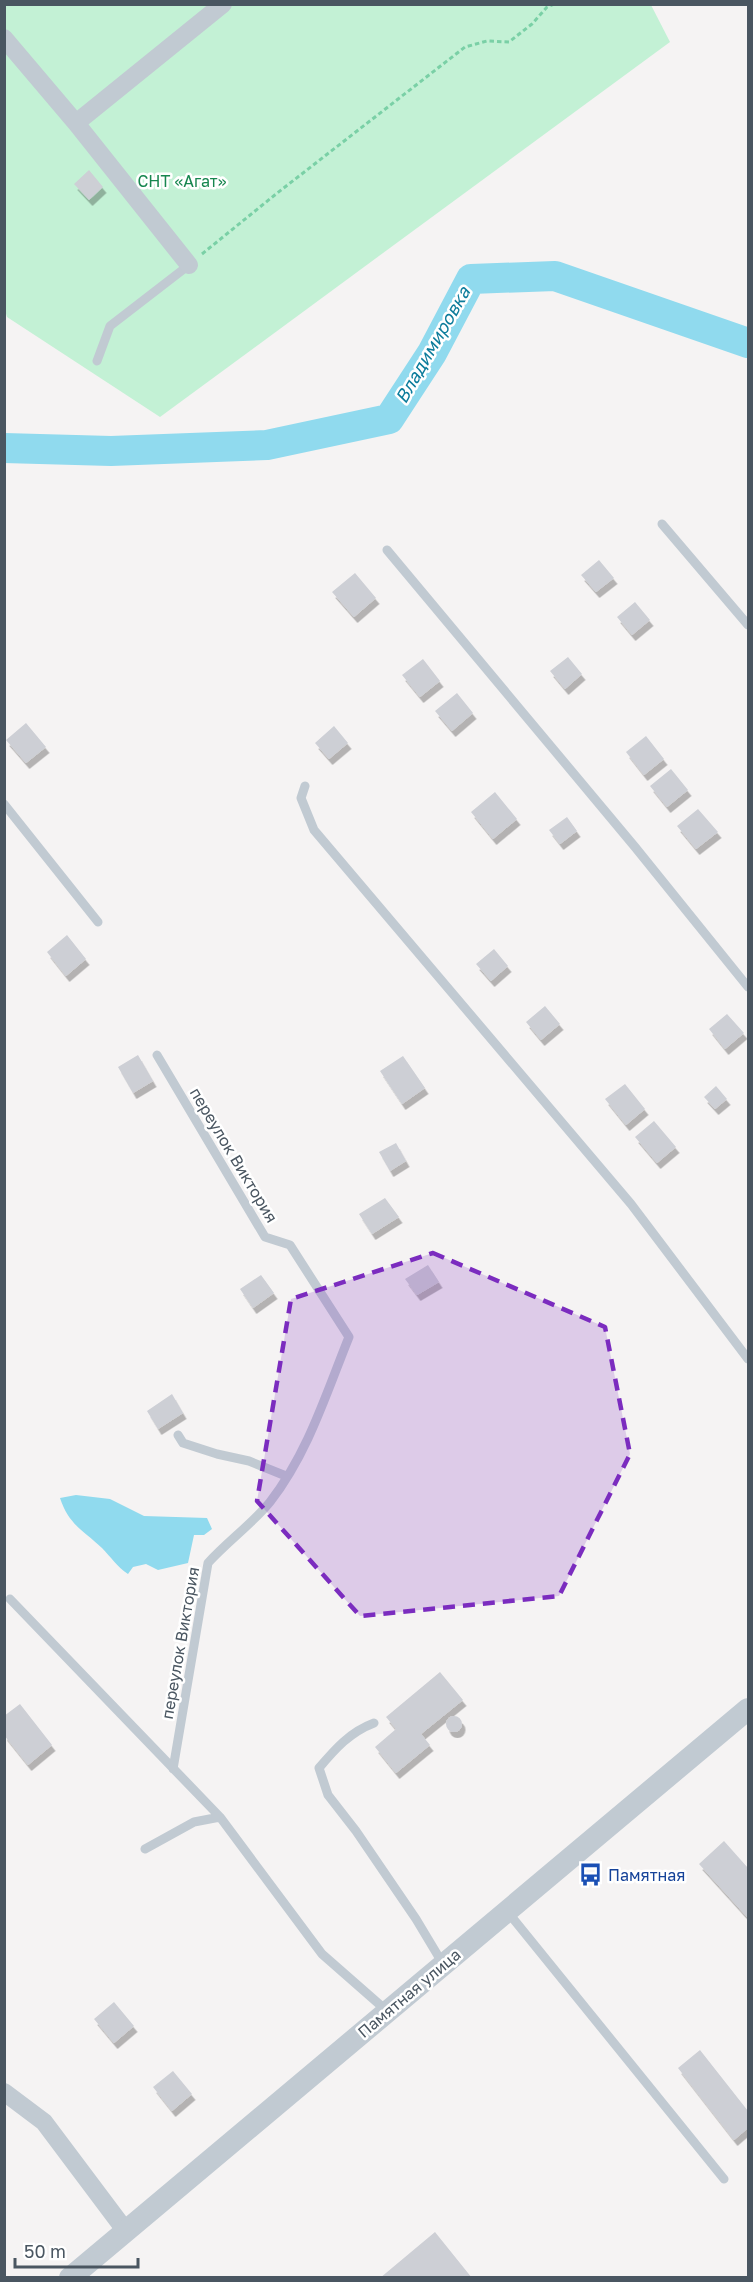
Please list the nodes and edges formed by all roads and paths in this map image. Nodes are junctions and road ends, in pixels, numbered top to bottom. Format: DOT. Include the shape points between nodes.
graph roads {
  1 [pos="223,4"];
  2 [pos="554,4"];
  3 [pos="4,38"];
  4 [pos="76,123"];
  5 [pos="189,265"];
  6 [pos="97,361"];
  7 [pos="662,524"];
  8 [pos="387,550"];
  9 [pos="748,625"];
  10 [pos="305,786"];
  11 [pos="4,804"];
  12 [pos="98,922"];
  13 [pos="748,987"];
  14 [pos="157,1055"];
  15 [pos="748,1359"];
  16 [pos="178,1435"];
  17 [pos="286,1476"];
  18 [pos="10,1599"];
  19 [pos="748,1709"];
  20 [pos="374,1723"];
  21 [pos="173,1769"];
  22 [pos="220,1817"];
  23 [pos="145,1849"];
  24 [pos="507,1911"];
  25 [pos="443,1964"];
  26 [pos="387,2011"];
  27 [pos="4,2092"];
  28 [pos="724,2179"];
  29 [pos="125,2230"];
  30 [pos="70,2277"];
  1 -- 4 [label="street"];
  2 -- 5 [label="path" via="509,42 487,41 465,47"];
  3 -- 4 [label="street"];
  4 -- 5 [label="street"];
  5 -- 6 [label="lane" via="110,326"];
  7 -- 9 [label="lane"];
  8 -- 13 [label="lane"];
  10 -- 15 [label="lane" via="301,798 314,830 632,1204"];
  11 -- 12 [label="lane"];
  14 -- 17 [label="lane, переулок Виктория" via="265,1237 290,1245 349,1337 306,1444"];
  16 -- 17 [label="lane" via="183,1443"];
  17 -- 21 [label="lane, переулок Виктория" via="269,1502 208,1563"];
  18 -- 21 [label="lane"];
  19 -- 24 [label="street, Памятная улица"];
  20 -- 25 [label="lane" via="335,1748 319,1768 328,1795"];
  21 -- 22 [label="lane"];
  22 -- 23 [label="lane" via="194,1822"];
  22 -- 26 [label="lane" via="322,1954"];
  24 -- 25 [label="street, Памятная улица"];
  24 -- 28 [label="lane"];
  25 -- 26 [label="street, Памятная улица"];
  26 -- 29 [label="street, Памятная улица"];
  27 -- 29 [label="street" via="44,2122"];
  29 -- 30 [label="street, Памятная улица"];
}
